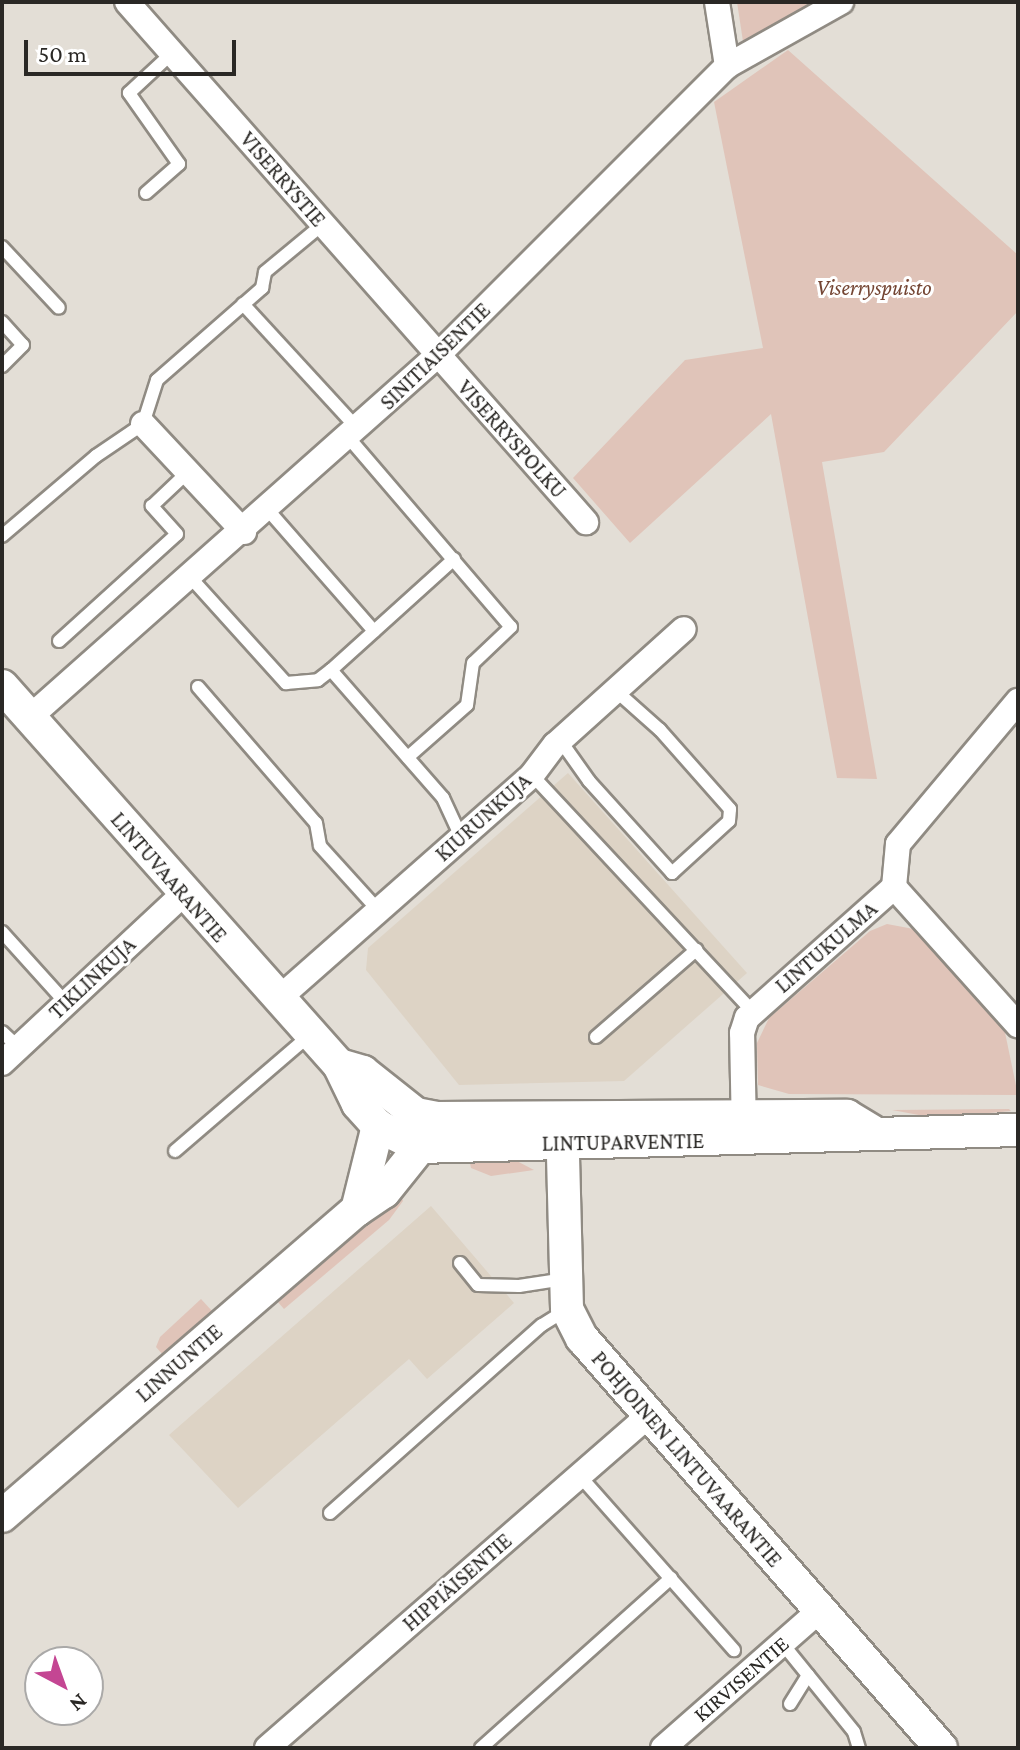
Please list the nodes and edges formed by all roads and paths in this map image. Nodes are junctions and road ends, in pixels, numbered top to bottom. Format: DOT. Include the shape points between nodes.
graph roads {
  1 [pos="127,2"];
  2 [pos="717,2"];
  3 [pos="841,2"];
  4 [pos="172,53"];
  5 [pos="727,66"];
  6 [pos="146,193"];
  7 [pos="323,224"];
  8 [pos="2,247"];
  9 [pos="243,304"];
  10 [pos="59,308"];
  11 [pos="2,322"];
  12 [pos="438,355"];
  13 [pos="2,366"];
  14 [pos="143,424"];
  15 [pos="353,433"];
  16 [pos="188,472"];
  17 [pos="268,510"];
  18 [pos="586,522"];
  19 [pos="244,532"];
  20 [pos="2,536"];
  21 [pos="454,559"];
  22 [pos="191,578"];
  23 [pos="684,629"];
  24 [pos="374,631"];
  25 [pos="59,641"];
  26 [pos="331,670"];
  27 [pos="2,686"];
  28 [pos="198,687"];
  29 [pos="616,691"];
  30 [pos="1018,701"];
  31 [pos="30,717"];
  32 [pos="560,740"];
  33 [pos="408,757"];
  34 [pos="532,775"];
  35 [pos="461,837"];
  36 [pos="894,887"];
  37 [pos="183,894"];
  38 [pos="378,910"];
  39 [pos="2,932"];
  40 [pos="696,950"];
  41 [pos="277,1000"];
  42 [pos="66,1003"];
  43 [pos="753,1012"];
  44 [pos="1018,1025"];
  45 [pos="310,1035"];
  46 [pos="596,1037"];
  47 [pos="8,1047"];
  48 [pos="339,1065"];
  49 [pos="416,1114"];
  50 [pos="378,1126"];
  51 [pos="744,1127"];
  52 [pos="1018,1130"];
  53 [pos="563,1131"];
  54 [pos="420,1147"];
  55 [pos="175,1151"];
  56 [pos="357,1210"];
  57 [pos="460,1263"];
  58 [pos="566,1294"];
  59 [pos="648,1416"];
  60 [pos="579,1475"];
  61 [pos="330,1513"];
  62 [pos="2,1516"];
  63 [pos="671,1578"];
  64 [pos="819,1611"];
  65 [pos="782,1643"];
  66 [pos="734,1650"];
  67 [pos="808,1675"];
  68 [pos="790,1704"];
  69 [pos="267,1748"];
  70 [pos="481,1748"];
  71 [pos="663,1748"];
  72 [pos="859,1748"];
  73 [pos="941,1748"];
  1 -- 4 [label="street, VISERRYSTIE"];
  2 -- 5 [label="street"];
  3 -- 5 [label="street, SINITIAISENTIE"];
  4 -- 6 [label="lane" via="129,93 179,164"];
  4 -- 7 [label="street, VISERRYSTIE"];
  5 -- 12 [label="street, SINITIAISENTIE"];
  7 -- 9 [label="lane" via="265,272 262,288"];
  7 -- 12 [label="street, VISERRYSTIE"];
  8 -- 10 [label="lane"];
  9 -- 14 [label="lane" via="157,380"];
  9 -- 15 [label="lane"];
  11 -- 13 [label="lane" via="23,345"];
  12 -- 15 [label="street, SINITIAISENTIE"];
  12 -- 18 [label="street, VISERRYSPOLKU"];
  14 -- 16 [label="street"];
  14 -- 20 [label="lane" via="96,456"];
  15 -- 17 [label="street, SINITIAISENTIE"];
  15 -- 21 [label="lane"];
  16 -- 19 [label="street"];
  16 -- 25 [label="lane" via="152,506 177,534"];
  17 -- 19 [label="street, SINITIAISENTIE"];
  17 -- 24 [label="lane"];
  19 -- 22 [label="street, SINITIAISENTIE"];
  21 -- 24 [label="lane"];
  21 -- 33 [label="lane" via="511,627 473,663 467,705"];
  22 -- 26 [label="lane" via="286,683 318,680"];
  22 -- 31 [label="street, SINITIAISENTIE"];
  23 -- 29 [label="street, KIURUNKUJA"];
  24 -- 26 [label="lane"];
  26 -- 33 [label="lane"];
  27 -- 31 [label="street, LINTUVAARANTIE"];
  28 -- 38 [label="lane" via="316,823 320,846"];
  29 -- 32 [label="street, KIURUNKUJA"];
  29 -- 32 [label="lane" via="660,730 730,809 729,821 672,873 589,781"];
  30 -- 36 [label="street" via="898,844"];
  31 -- 37 [label="street, LINTUVAARANTIE"];
  32 -- 34 [label="street, KIURUNKUJA"];
  33 -- 35 [label="lane" via="443,798"];
  34 -- 35 [label="street, KIURUNKUJA"];
  34 -- 40 [label="lane"];
  35 -- 38 [label="street, KIURUNKUJA"];
  36 -- 43 [label="street, LINTUKULMA"];
  36 -- 44 [label="street, LINTUKULMA"];
  37 -- 41 [label="street, LINTUVAARANTIE"];
  37 -- 42 [label="street, TIKLINKUJA"];
  38 -- 41 [label="street, KIURUNKUJA"];
  39 -- 42 [label="lane"];
  40 -- 43 [label="lane"];
  40 -- 46 [label="lane"];
  41 -- 45 [label="street, LINTUVAARANTIE"];
  42 -- 47 [label="street, TIKLINKUJA"];
  43 -- 51 [label="street" via="742,1033"];
  45 -- 48 [label="street, LINTUVAARANTIE"];
  45 -- 55 [label="lane"];
  48 -- 49 [label="street, LINTUVAARANTIE" via="363,1072"];
  48 -- 50 [label="street, LINTUVAARANTIE" via="347,1091"];
  49 -- 50 [label="street"];
  49 -- 53 [label="street, LINTUPARVENTIE"];
  49 -- 54 [label="street"];
  50 -- 54 [label="street, LINTUPARVENTIE"];
  50 -- 56 [label="street"];
  51 -- 52 [label="street, LINTUPARVENTIE" via="847,1116 872,1131"];
  51 -- 53 [label="street, LINTUPARVENTIE"];
  53 -- 54 [label="street, LINTUPARVENTIE"];
  53 -- 58 [label="street, POHJOINEN LINTUVAARANTIE"];
  54 -- 56 [label="street, LINNUNTIE" via="384,1192"];
  56 -- 62 [label="street, LINNUNTIE"];
  57 -- 58 [label="lane" via="478,1285"];
  58 -- 59 [label="street, POHJOINEN LINTUVAARANTIE" via="582,1338"];
  58 -- 61 [label="lane" via="542,1325"];
  59 -- 60 [label="street, HIPPIÄISENTIE"];
  59 -- 64 [label="street, POHJOINEN LINTUVAARANTIE"];
  60 -- 63 [label="lane"];
  60 -- 69 [label="street, HIPPIÄISENTIE"];
  63 -- 66 [label="lane"];
  63 -- 70 [label="lane"];
  64 -- 65 [label="street, KIRVISENTIE"];
  64 -- 73 [label="street, POHJOINEN LINTUVAARANTIE"];
  65 -- 67 [label="lane"];
  65 -- 71 [label="street, KIRVISENTIE"];
  67 -- 68 [label="lane"];
  67 -- 72 [label="lane" via="854,1732"];
}
